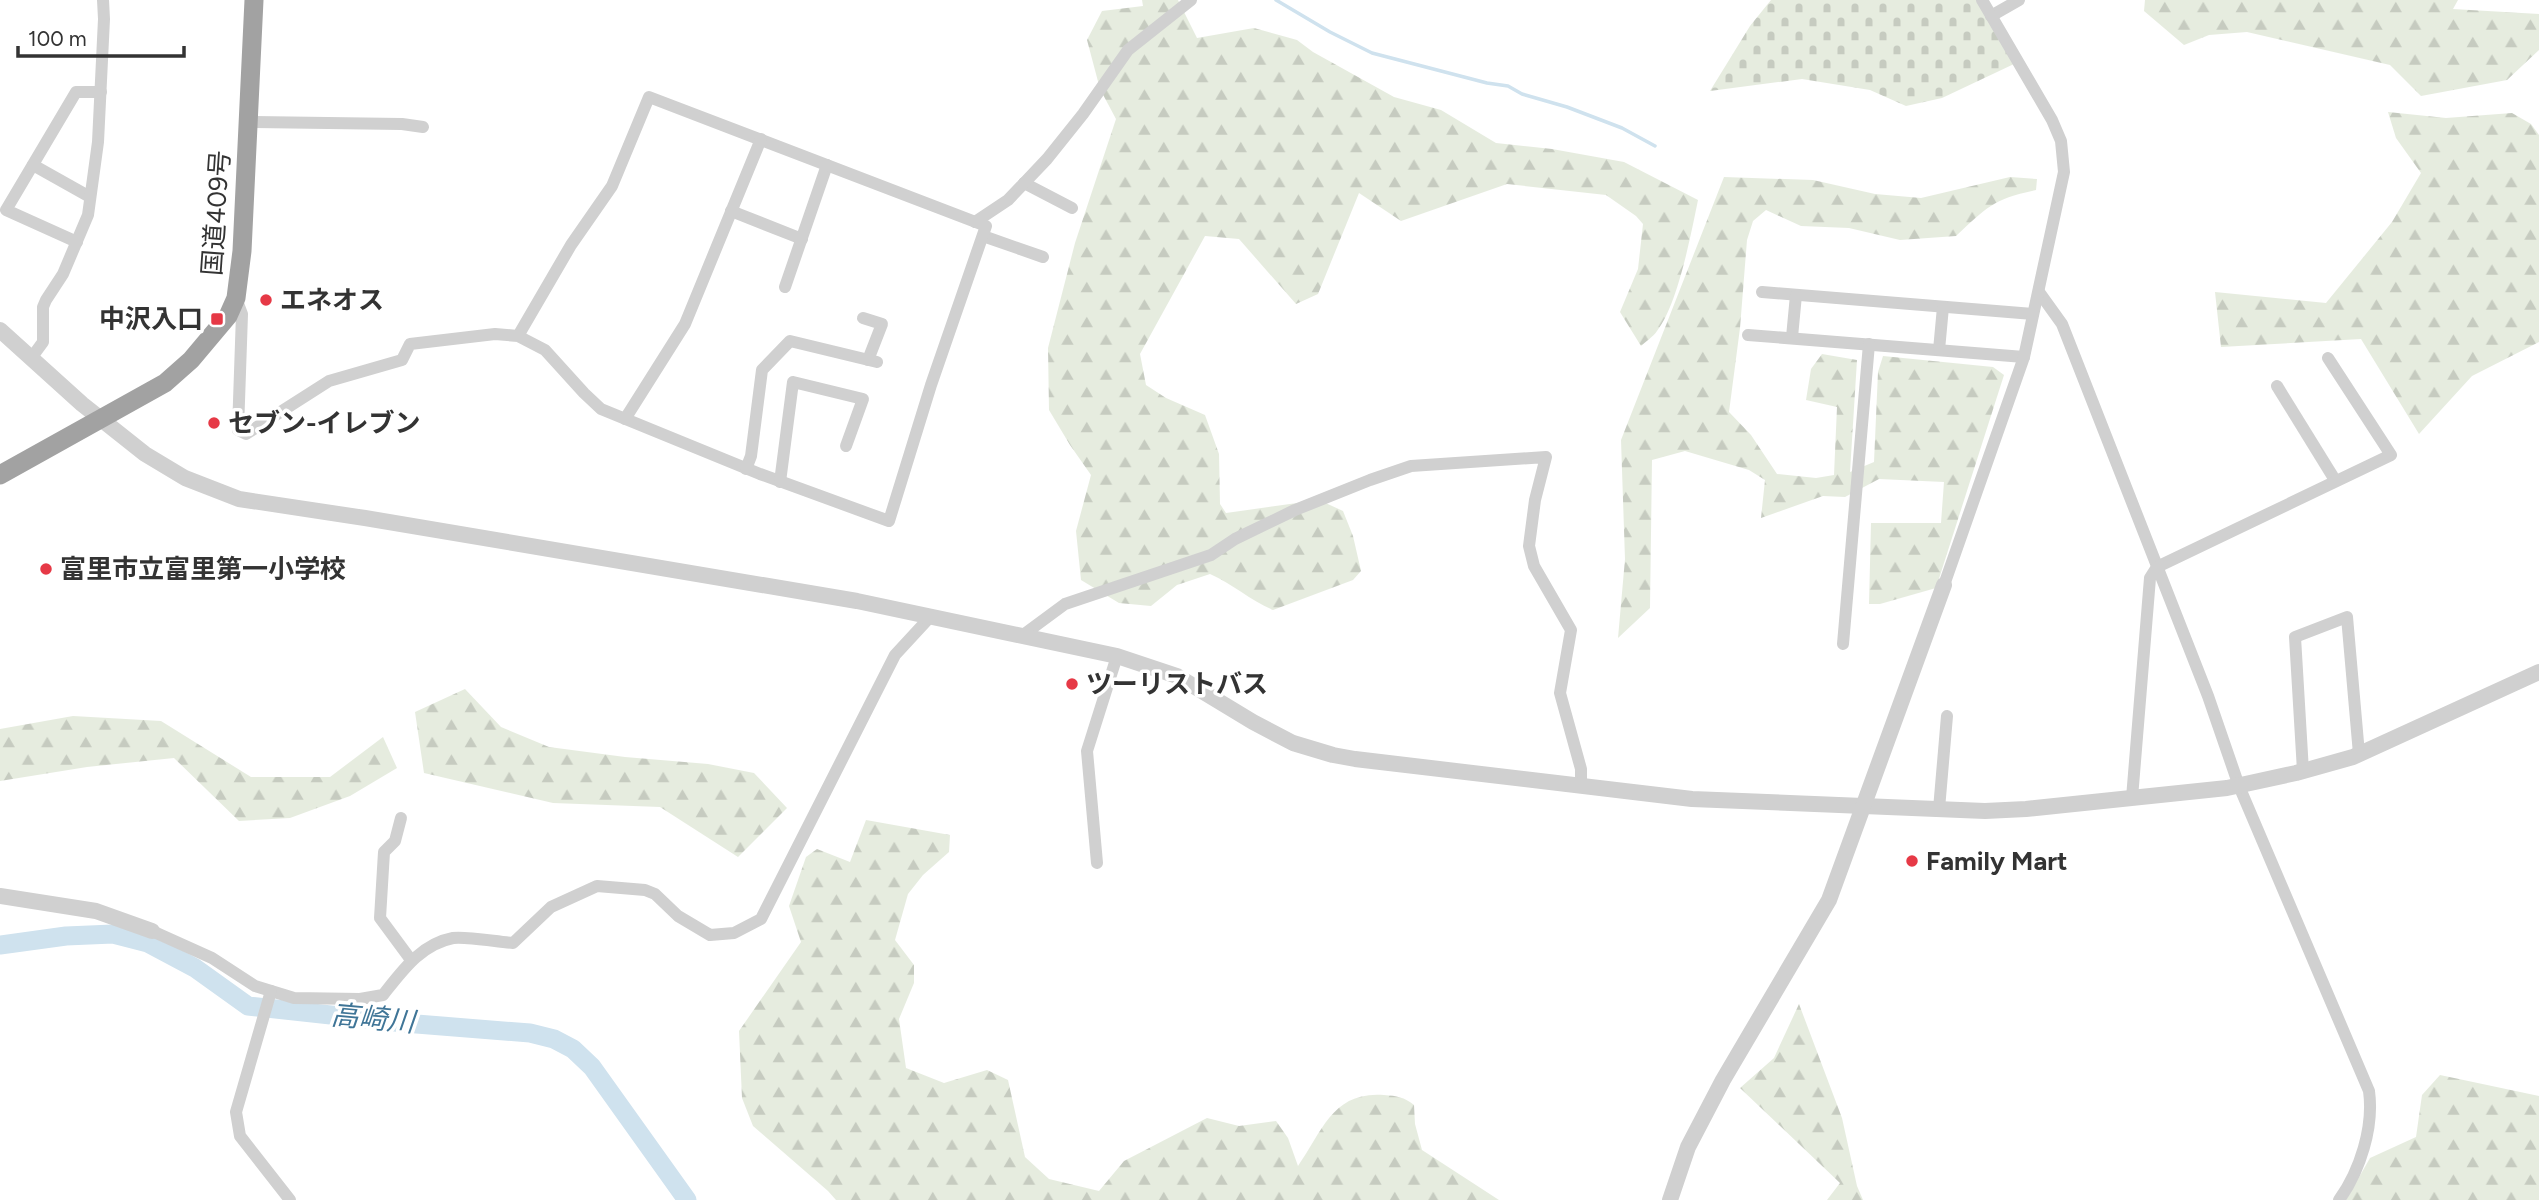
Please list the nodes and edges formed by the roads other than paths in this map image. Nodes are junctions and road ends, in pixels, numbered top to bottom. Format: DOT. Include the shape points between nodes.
graph roads {
  1 [pos="103,0"];
  2 [pos="254,0"];
  3 [pos="1191,0"];
  4 [pos="1982,0"];
  5 [pos="2019,0"];
  6 [pos="1991,16"];
  7 [pos="101,92"];
  8 [pos="249,122"];
  9 [pos="423,127"];
  10 [pos="761,139"];
  11 [pos="33,165"];
  12 [pos="827,165"];
  13 [pos="1024,183"];
  14 [pos="90,197"];
  15 [pos="1072,208"];
  16 [pos="731,211"];
  17 [pos="975,222"];
  18 [pos="983,236"];
  19 [pos="802,239"];
  20 [pos="77,242"];
  21 [pos="1043,257"];
  22 [pos="785,287"];
  23 [pos="1762,292"];
  24 [pos="2039,292"];
  25 [pos="1796,295"];
  26 [pos="236,298"];
  27 [pos="1943,307"];
  28 [pos="2033,314"];
  29 [pos="863,318"];
  30 [pos="0,330"];
  31 [pos="1748,335"];
  32 [pos="518,337"];
  33 [pos="1792,337"];
  34 [pos="1869,344"];
  35 [pos="1939,351"];
  36 [pos="32,357"];
  37 [pos="2024,357"];
  38 [pos="2328,358"];
  39 [pos="2277,386"];
  40 [pos="625,419"];
  41 [pos="100,420"];
  42 [pos="846,446"];
  43 [pos="746,469"];
  44 [pos="0,475"];
  45 [pos="2334,480"];
  46 [pos="780,482"];
  47 [pos="2157,567"];
  48 [pos="1944,585"];
  49 [pos="931,616"];
  50 [pos="1023,635"];
  51 [pos="1843,644"];
  52 [pos="1116,656"];
  53 [pos="2539,672"];
  54 [pos="1947,716"];
  55 [pos="2359,754"];
  56 [pos="2304,771"];
  57 [pos="1581,785"];
  58 [pos="2239,786"];
  59 [pos="2132,798"];
  60 [pos="1863,806"];
  61 [pos="1939,809"];
  62 [pos="401,818"];
  63 [pos="1097,863"];
  64 [pos="0,896"];
  65 [pos="152,931"];
  66 [pos="411,960"];
  67 [pos="271,991"];
  68 [pos="290,1200"];
  69 [pos="1670,1200"];
  70 [pos="2339,1200"];
  1 -- 7 [label="street"];
  2 -- 8 [label="highway, 国道409号"];
  3 -- 13 [label="street" via="1128,50 1083,114"];
  4 -- 6 [label="street"];
  5 -- 6 [label="street"];
  6 -- 24 [label="street" via="2061,141 2063,187"];
  7 -- 11 [label="street" via="76,92"];
  7 -- 14 [label="street"];
  8 -- 9 [label="street"];
  8 -- 26 [label="highway, 国道409号"];
  10 -- 12 [label="street"];
  10 -- 16 [label="street"];
  10 -- 32 [label="street" via="649,97 612,186 571,245"];
  11 -- 14 [label="street"];
  11 -- 20 [label="street" via="6,210"];
  12 -- 17 [label="street"];
  12 -- 19 [label="street"];
  13 -- 15 [label="street"];
  13 -- 17 [label="street"];
  14 -- 20 [label="street"];
  16 -- 19 [label="street"];
  16 -- 40 [label="street" via="685,324"];
  17 -- 18 [label="street" via="986,226"];
  18 -- 21 [label="street"];
  18 -- 46 [label="street" via="889,521"];
  19 -- 22 [label="street"];
  20 -- 36 [label="street" via="43,307 43,342"];
  23 -- 25 [label="street"];
  24 -- 28 [label="street"];
  24 -- 47 [label="street" via="2062,324"];
  25 -- 27 [label="street"];
  25 -- 33 [label="street"];
  26 -- 32 [label="street" via="242,314 238,430 246,434 329,381 402,360 410,344 495,334"];
  26 -- 41 [label="highway, 国道409号" via="215,333 178,373"];
  27 -- 28 [label="street"];
  27 -- 35 [label="street"];
  28 -- 37 [label="street"];
  29 -- 43 [label="street" via="883,324 872,361 790,341 762,370"];
  30 -- 36 [label="street"];
  31 -- 33 [label="street"];
  32 -- 40 [label="street" via="545,351 601,409"];
  33 -- 34 [label="street"];
  34 -- 35 [label="street"];
  34 -- 51 [label="street"];
  35 -- 37 [label="street"];
  36 -- 41 [label="street"];
  37 -- 48 [label="street"];
  38 -- 45 [label="street" via="2391,455"];
  39 -- 45 [label="street"];
  40 -- 43 [label="street"];
  41 -- 44 [label="highway, 国道409号"];
  41 -- 49 [label="street" via="185,478 239,499"];
  42 -- 46 [label="street" via="863,400 793,382"];
  43 -- 46 [label="street"];
  45 -- 47 [label="street"];
  47 -- 58 [label="street"];
  47 -- 59 [label="street" via="2150,578"];
  48 -- 60 [label="street"];
  49 -- 50 [label="street"];
  49 -- 66 [label="street" via="895,655 761,919 734,933 710,935 678,916 656,894 597,886 551,907 513,943 454,937"];
  50 -- 52 [label="street"];
  50 -- 57 [label="street" via="1065,604 1211,555 1295,510 1411,466 1546,457 1529,545 1534,566 1570,630 1559,693 1581,769"];
  52 -- 57 [label="street" via="1177,676 1263,728 1332,755"];
  52 -- 63 [label="street" via="1087,751"];
  53 -- 55 [label="street"];
  54 -- 61 [label="street"];
  55 -- 56 [label="street"];
  55 -- 56 [label="street" via="2347,617 2295,637"];
  56 -- 58 [label="street"];
  57 -- 60 [label="street" via="1692,799"];
  58 -- 59 [label="street"];
  58 -- 70 [label="street" via="2369,1091 2370,1118 2362,1151"];
  59 -- 61 [label="street" via="2026,809"];
  60 -- 61 [label="street"];
  60 -- 69 [label="street" via="1829,900 1717,1091 1688,1147"];
  62 -- 66 [label="street" via="395,841 384,852 380,918"];
  64 -- 65 [label="street" via="96,911"];
  65 -- 67 [label="street"];
  66 -- 67 [label="street" via="383,995 295,998"];
  67 -- 68 [label="street" via="236,1112 240,1136"];
}
